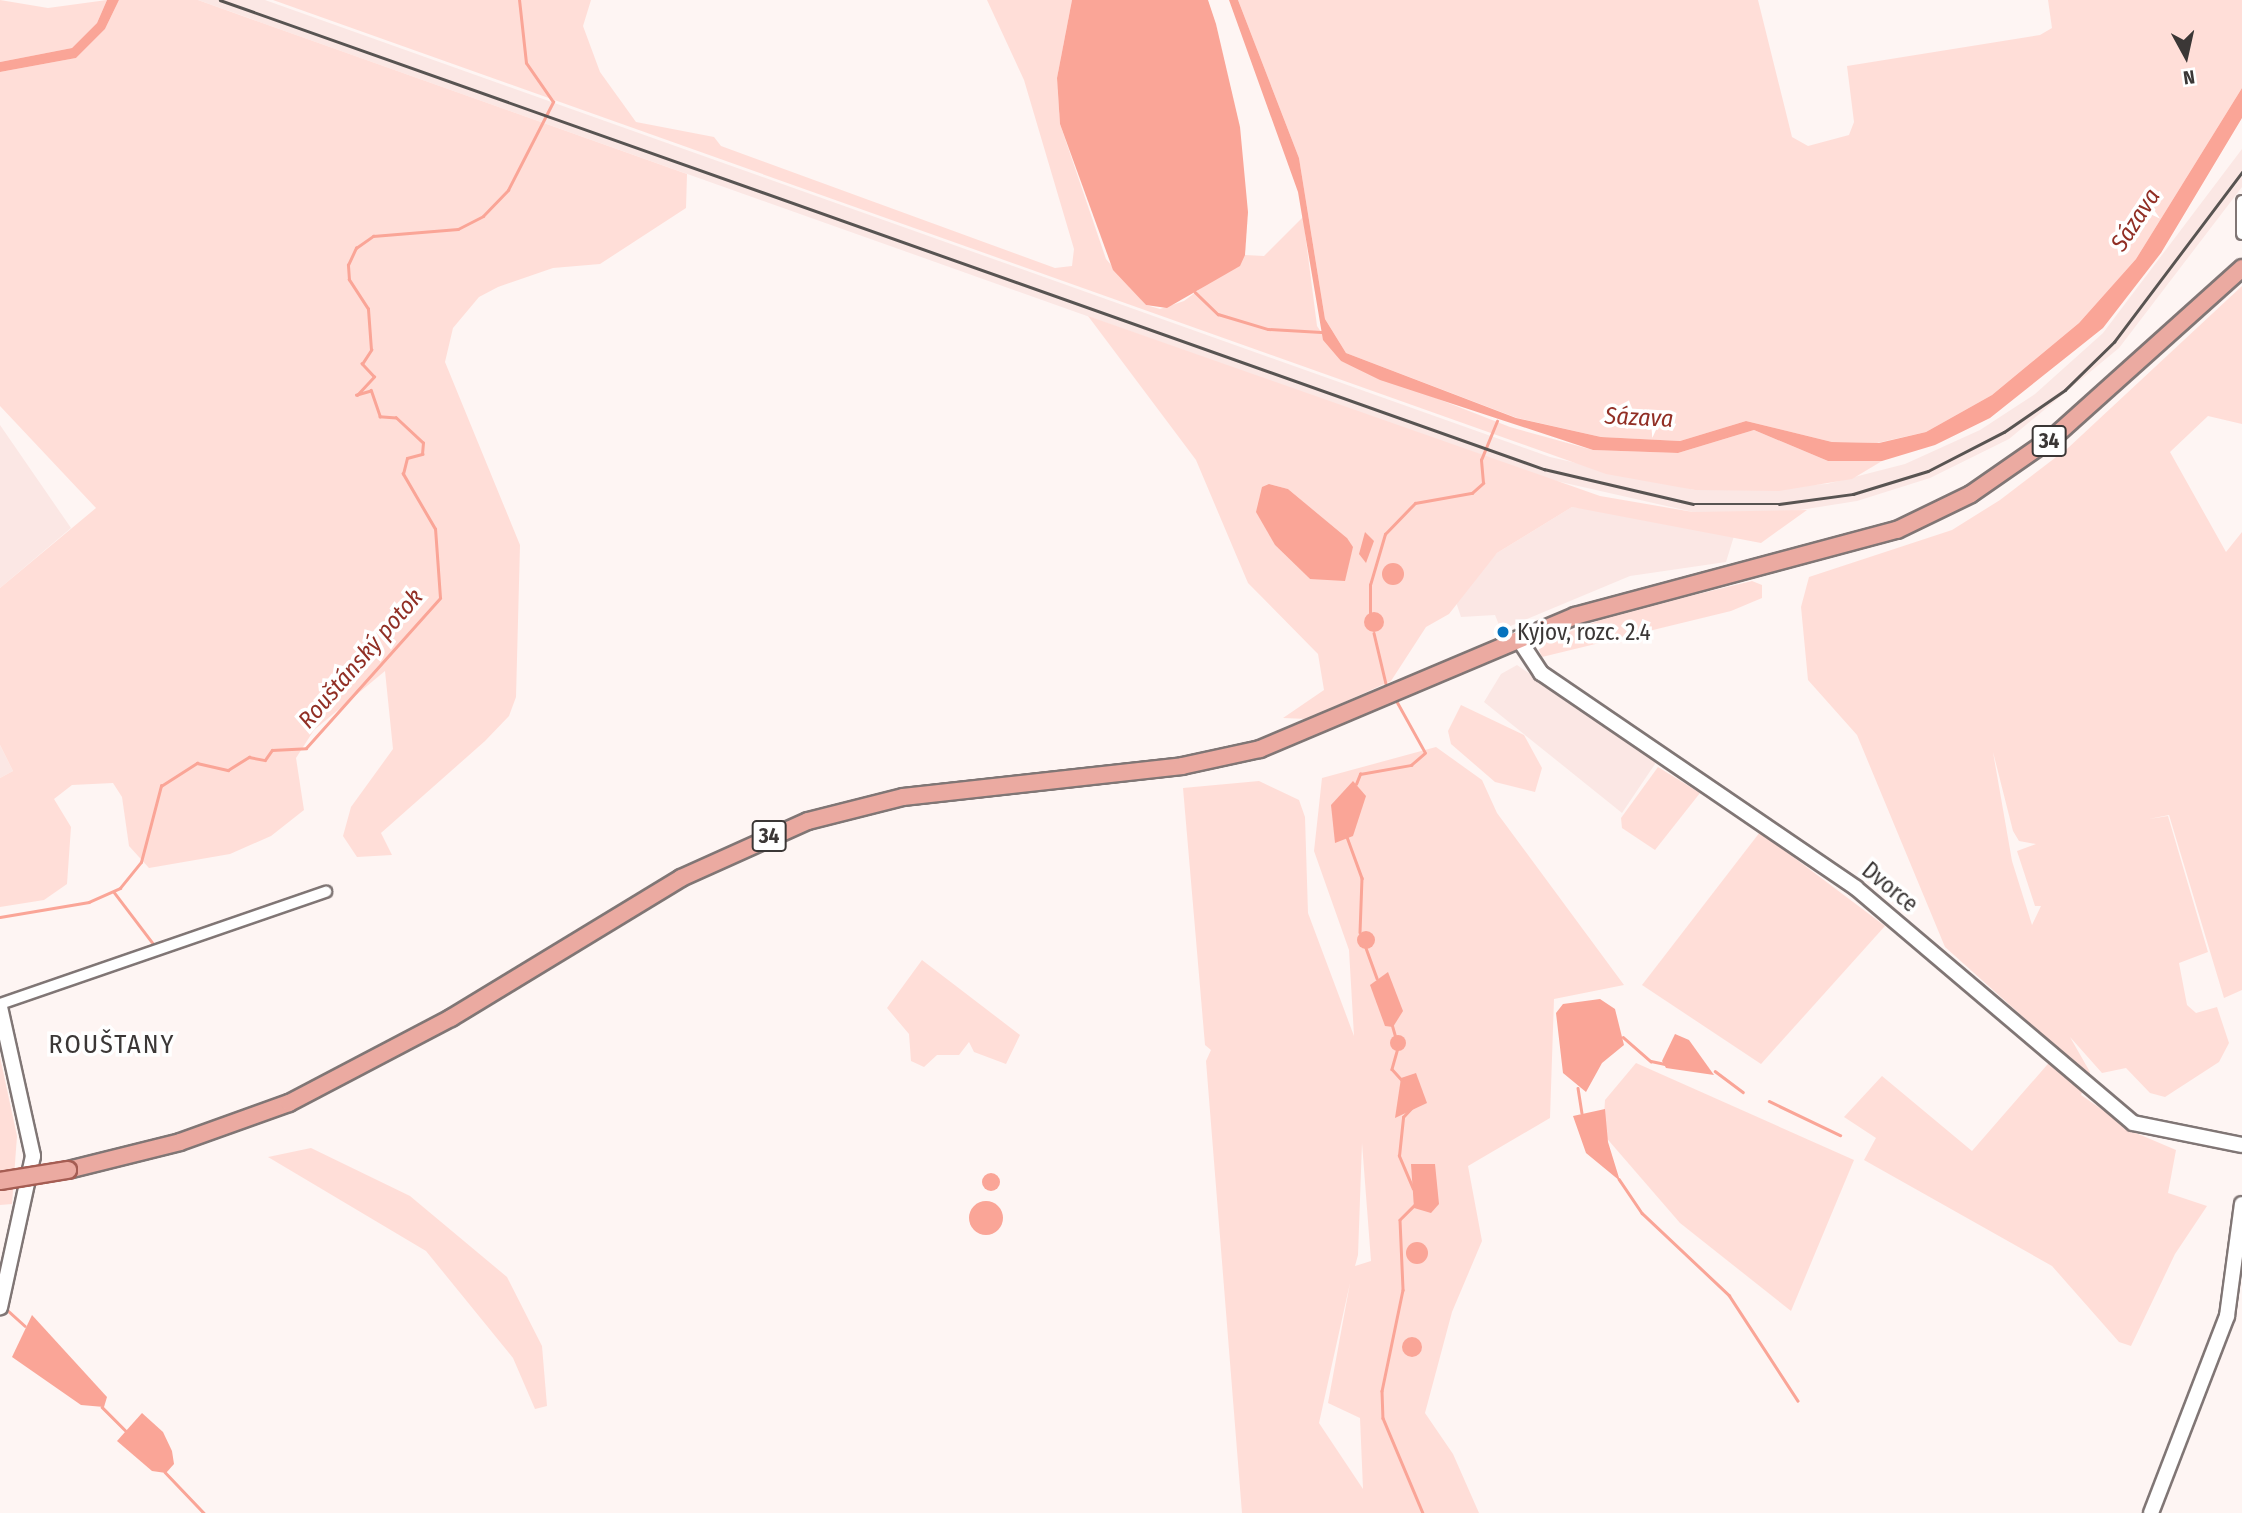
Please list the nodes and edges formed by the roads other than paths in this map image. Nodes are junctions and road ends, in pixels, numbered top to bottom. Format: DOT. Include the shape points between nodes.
graph roads {
  1 [pos="2242,201"];
  2 [pos="2242,234"];
  3 [pos="2242,268"];
  4 [pos="1518,638"];
  5 [pos="326,892"];
  6 [pos="0,1005"];
  7 [pos="2242,1145"];
  8 [pos="0,1181"];
  9 [pos="2242,1204"];
  10 [pos="0,1307"];
  11 [pos="2151,1513"];
  1 -- 2 [label="street"];
  3 -- 4 [label="main road, 34" via="2104,395 2008,471 1935,513 1820,555 1611,605"];
  4 -- 7 [label="street, Dvorce" via="1541,673 1856,888 2133,1124"];
  4 -- 8 [label="main road, 34, bridge" via="1260,749 1182,766 903,797 808,821 681,877 451,1018 289,1103 180,1142 68,1170"];
  5 -- 6 [label="street"];
  6 -- 10 [label="street" via="33,1156"];
  9 -- 11 [label="street" via="2227,1317"];
}
